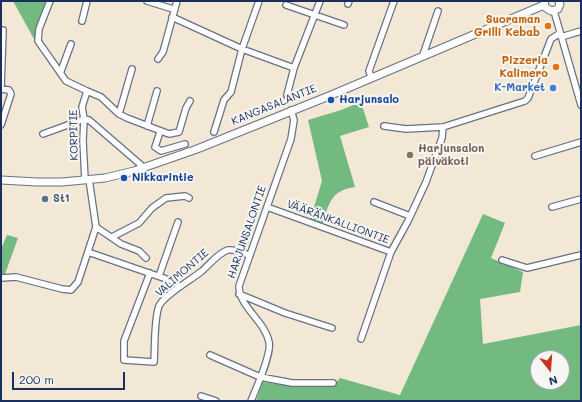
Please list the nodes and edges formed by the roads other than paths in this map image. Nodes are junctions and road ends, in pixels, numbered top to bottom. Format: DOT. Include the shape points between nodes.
graph roads {
  1 [pos="50,1"];
  2 [pos="86,1"];
  3 [pos="147,1"];
  4 [pos="177,1"];
  5 [pos="259,1"];
  6 [pos="320,1"];
  7 [pos="394,1"];
  8 [pos="560,1"];
  9 [pos="544,3"];
  10 [pos="286,5"];
  11 [pos="174,10"];
  12 [pos="438,11"];
  13 [pos="554,11"];
  14 [pos="315,14"];
  15 [pos="172,17"];
  16 [pos="82,21"];
  17 [pos="344,24"];
  18 [pos="3,30"];
  19 [pos="581,31"];
  20 [pos="560,35"];
  21 [pos="71,44"];
  22 [pos="242,49"];
  23 [pos="423,55"];
  24 [pos="158,59"];
  25 [pos="294,68"];
  26 [pos="132,69"];
  27 [pos="61,71"];
  28 [pos="371,77"];
  29 [pos="578,88"];
  30 [pos="1,89"];
  31 [pos="88,91"];
  32 [pos="157,91"];
  33 [pos="287,95"];
  34 [pos="190,101"];
  35 [pos="581,105"];
  36 [pos="291,110"];
  37 [pos="119,114"];
  38 [pos="84,119"];
  39 [pos="1,125"];
  40 [pos="147,126"];
  41 [pos="384,126"];
  42 [pos="444,127"];
  43 [pos="160,132"];
  44 [pos="214,132"];
  45 [pos="43,134"];
  46 [pos="581,142"];
  47 [pos="185,144"];
  48 [pos="535,156"];
  49 [pos="141,165"];
  50 [pos="1,180"];
  51 [pos="87,180"];
  52 [pos="189,198"];
  53 [pos="581,199"];
  54 [pos="374,202"];
  55 [pos="267,207"];
  56 [pos="552,207"];
  57 [pos="410,216"];
  58 [pos="178,222"];
  59 [pos="96,227"];
  60 [pos="112,237"];
  61 [pos="88,252"];
  62 [pos="391,252"];
  63 [pos="250,255"];
  64 [pos="581,255"];
  65 [pos="146,258"];
  66 [pos="502,260"];
  67 [pos="150,274"];
  68 [pos="158,276"];
  69 [pos="1,278"];
  70 [pos="179,287"];
  71 [pos="239,294"];
  72 [pos="332,328"];
  73 [pos="361,339"];
  74 [pos="210,355"];
  75 [pos="260,378"];
  76 [pos="333,383"];
  77 [pos="201,396"];
  78 [pos="216,401"];
  79 [pos="251,401"];
  1 -- 27 [label="street" via="39,30 38,41"];
  2 -- 16 [label="street"];
  3 -- 11 [label="street"];
  4 -- 11 [label="street"];
  5 -- 22 [label="street"];
  6 -- 14 [label="street"];
  7 -- 28 [label="street" via="369,71"];
  8 -- 13 [label="main road" via="558,9"];
  9 -- 13 [label="main road" via="548,11"];
  9 -- 23 [label="main road, KANGASALANTIE"];
  10 -- 14 [label="street"];
  11 -- 15 [label="street"];
  12 -- 23 [label="street"];
  13 -- 20 [label="street"];
  14 -- 17 [label="street"];
  14 -- 25 [label="street"];
  15 -- 22 [label="street"];
  15 -- 24 [label="street" via="163,52"];
  18 -- 30 [label="street"];
  19 -- 20 [label="street"];
  20 -- 29 [label="street"];
  20 -- 42 [label="street" via="551,38 525,101"];
  21 -- 27 [label="street"];
  22 -- 25 [label="street"];
  22 -- 44 [label="street" via="231,92 224,100"];
  23 -- 28 [label="main road, KANGASALANTIE"];
  25 -- 33 [label="street"];
  26 -- 37 [label="street"];
  27 -- 31 [label="street" via="66,80"];
  28 -- 36 [label="main road, KANGASALANTIE"];
  29 -- 35 [label="street"];
  30 -- 39 [label="street" via="9,90 11,94"];
  31 -- 37 [label="street" via="101,97"];
  31 -- 38 [label="street, KORPITIE" via="82,107"];
  32 -- 40 [label="street"];
  34 -- 43 [label="street" via="178,132"];
  36 -- 51 [label="main road, KANGASALANTIE" via="150,166"];
  36 -- 55 [label="street, HARJUNSALONTIE" via="294,120 291,139"];
  37 -- 40 [label="street"];
  38 -- 45 [label="street"];
  38 -- 49 [label="street" via="90,121"];
  38 -- 51 [label="street, KORPITIE" via="83,141"];
  40 -- 43 [label="street"];
  41 -- 42 [label="street" via="406,129"];
  42 -- 57 [label="street, VÄÄRÄNKALLIONTIE" via="426,182"];
  43 -- 47 [label="street" via="155,147 161,151"];
  46 -- 48 [label="street"];
  50 -- 51 [label="main road, KANGASALANTIE"];
  51 -- 59 [label="street, KORPITIE"];
  52 -- 60 [label="street" via="166,198 152,208 139,223"];
  53 -- 56 [label="street"];
  54 -- 57 [label="street"];
  55 -- 62 [label="street, VÄÄRÄNKALLIONTIE"];
  55 -- 63 [label="street, HARJUNSALONTIE"];
  57 -- 62 [label="street, VÄÄRÄNKALLIONTIE"];
  58 -- 68 [label="street"];
  59 -- 60 [label="street"];
  59 -- 61 [label="street"];
  60 -- 65 [label="street" via="121,244 139,251"];
  61 -- 67 [label="street"];
  61 -- 69 [label="street" via="78,282 72,290 16,277"];
  62 -- 73 [label="street"];
  63 -- 70 [label="street, VALIMONTIE" via="228,250"];
  63 -- 71 [label="street, HARJUNSALONTIE" via="239,286"];
  64 -- 66 [label="street" via="527,268"];
  67 -- 68 [label="street"];
  67 -- 70 [label="street, VALIMONTIE" via="124,341 124,360 154,362 157,313 160,305"];
  68 -- 70 [label="street" via="175,282"];
  71 -- 72 [label="street" via="285,313"];
  71 -- 75 [label="street, HARJUNSALONTIE" via="265,331 270,343"];
  74 -- 75 [label="street"];
  75 -- 76 [label="street"];
  75 -- 79 [label="street, HARJUNSALONTIE"];
  77 -- 78 [label="street"];
}
